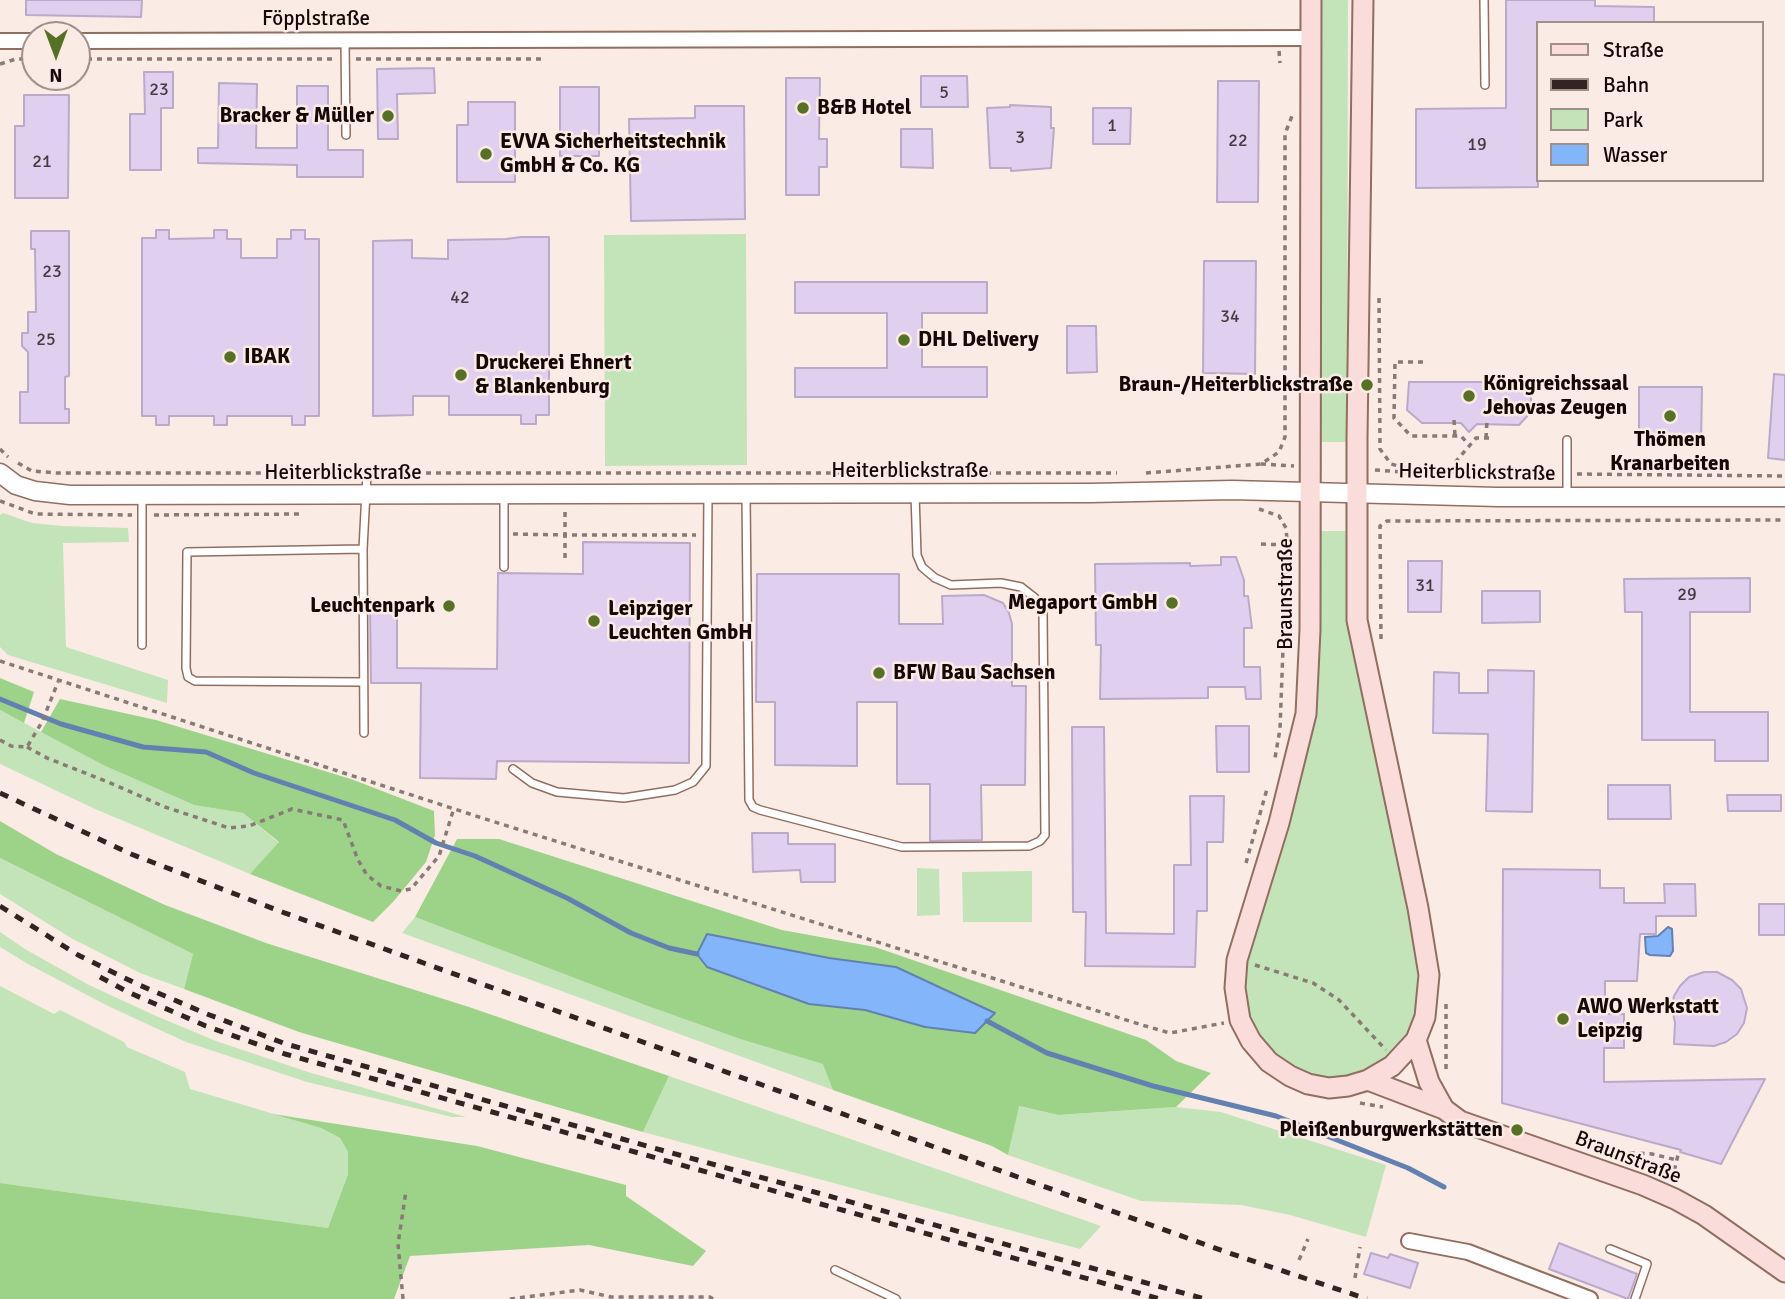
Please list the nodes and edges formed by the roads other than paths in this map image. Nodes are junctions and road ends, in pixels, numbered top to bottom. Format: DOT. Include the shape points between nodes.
graph roads {
  1 [pos="1311,0"];
  2 [pos="1363,0"];
  3 [pos="1484,0"];
  4 [pos="1311,38"];
  5 [pos="345,39"];
  6 [pos="0,41"];
  7 [pos="21,41"];
  8 [pos="91,41"];
  9 [pos="1485,85"];
  10 [pos="346,135"];
  11 [pos="1567,440"];
  12 [pos="0,473"];
  13 [pos="367,473"];
  14 [pos="1309,492"];
  15 [pos="708,494"];
  16 [pos="746,494"];
  17 [pos="915,494"];
  18 [pos="1357,494"];
  19 [pos="142,495"];
  20 [pos="504,495"];
  21 [pos="366,496"];
  22 [pos="1567,497"];
  23 [pos="1785,497"];
  24 [pos="363,549"];
  25 [pos="504,567"];
  26 [pos="142,645"];
  27 [pos="363,682"];
  28 [pos="364,733"];
  29 [pos="513,769"];
  30 [pos="1416,1040"];
  31 [pos="1367,1080"];
  32 [pos="1444,1109"];
  33 [pos="1409,1241"];
  34 [pos="1610,1249"];
  35 [pos="835,1270"];
  36 [pos="1785,1272"];
  37 [pos="896,1299"];
  38 [pos="1590,1299"];
  39 [pos="1634,1299"];
  1 -- 4 [label="main road, Braunstraße"];
  2 -- 18 [label="main road, Braunstraße"];
  3 -- 9 [label="lane"];
  4 -- 5 [label="street, Föpplstraße"];
  4 -- 14 [label="main road, Braunstraße"];
  5 -- 8 [label="street, Föpplstraße"];
  5 -- 10 [label="lane"];
  6 -- 7 [label="street"];
  11 -- 22 [label="lane"];
  12 -- 19 [label="street, Heiterblickstraße" via="35,491"];
  13 -- 21 [label="lane"];
  14 -- 17 [label="street, Heiterblickstraße"];
  14 -- 18 [label="street, Heiterblickstraße"];
  14 -- 31 [label="main road, Braunstraße" via="1307,714 1237,960 1236,1004 1251,1041 1269,1062 1290,1076 1329,1088"];
  15 -- 16 [label="street, Heiterblickstraße"];
  15 -- 20 [label="street, Heiterblickstraße"];
  15 -- 29 [label="lane" via="706,766 693,782 675,790 624,798 557,792 532,783"];
  16 -- 17 [label="street, Heiterblickstraße"];
  16 -- 17 [label="lane" via="749,800 753,807 902,847 1028,846 1045,835 1043,612 1021,587 951,585 922,567 917,555"];
  18 -- 22 [label="street, Heiterblickstraße"];
  18 -- 30 [label="main road, Braunstraße" via="1357,620 1429,975 1425,1017"];
  19 -- 21 [label="street, Heiterblickstraße"];
  19 -- 26 [label="lane"];
  20 -- 21 [label="street, Heiterblickstraße"];
  20 -- 25 [label="lane"];
  21 -- 24 [label="lane"];
  22 -- 23 [label="street, Heiterblickstraße"];
  24 -- 27 [label="lane"];
  24 -- 27 [label="lane" via="187,552 186,668 195,681"];
  27 -- 28 [label="lane"];
  30 -- 31 [label="main road, Braunstraße" via="1392,1066"];
  30 -- 32 [label="main road" via="1429,1082"];
  31 -- 32 [label="main road, Braunstraße"];
  32 -- 36 [label="main road, Braunstraße" via="1460,1121 1675,1199"];
  33 -- 38 [label="street" via="1468,1252"];
  34 -- 39 [label="lane" via="1647,1264"];
  35 -- 37 [label="lane"];
}
